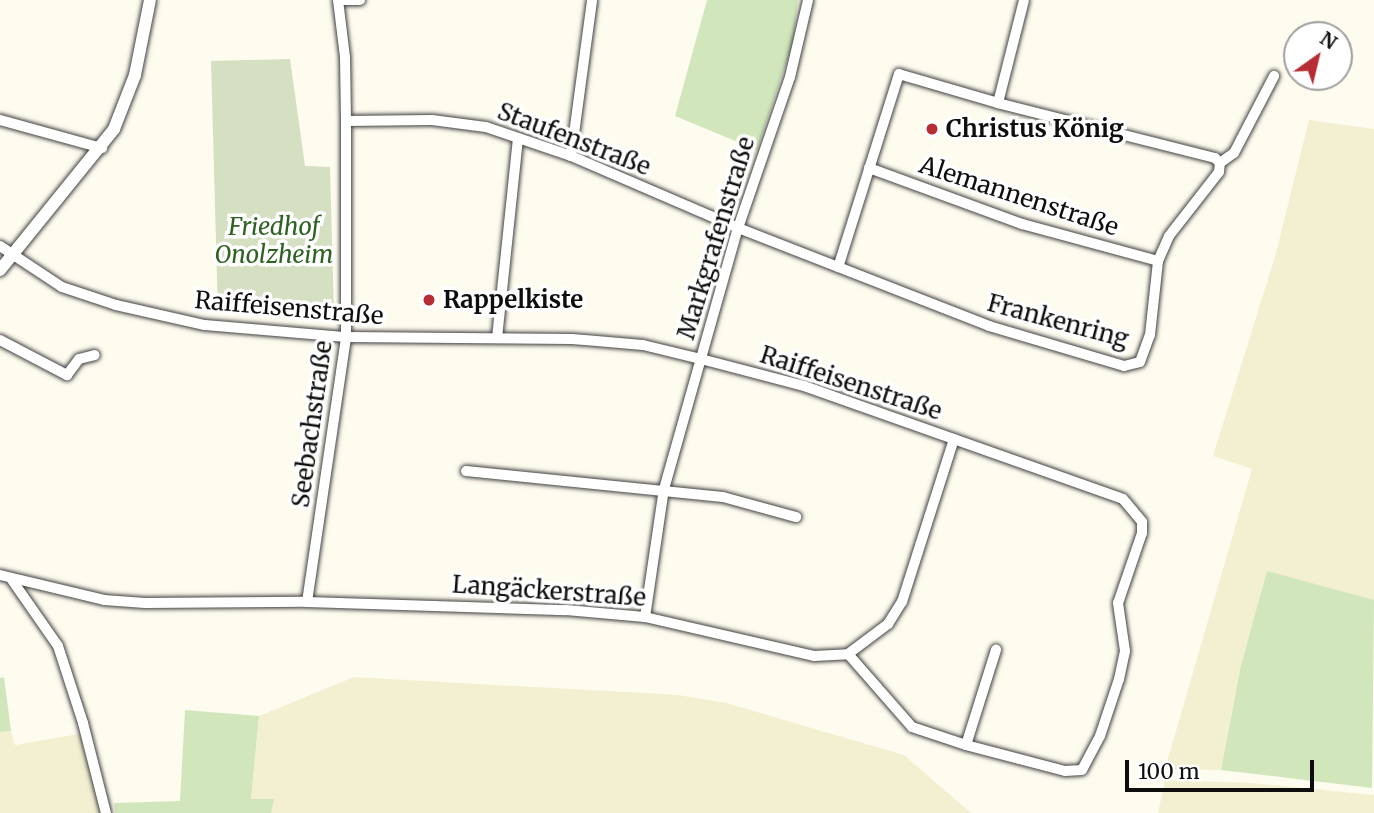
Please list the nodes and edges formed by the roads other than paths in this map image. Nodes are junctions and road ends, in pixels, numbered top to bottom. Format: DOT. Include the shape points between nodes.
graph roads {
  1 [pos="150,0"];
  2 [pos="338,0"];
  3 [pos="360,0"];
  4 [pos="592,0"];
  5 [pos="808,0"];
  6 [pos="1024,0"];
  7 [pos="1274,76"];
  8 [pos="998,103"];
  9 [pos="0,120"];
  10 [pos="346,121"];
  11 [pos="518,138"];
  12 [pos="102,148"];
  13 [pos="571,156"];
  14 [pos="1220,163"];
  15 [pos="869,168"];
  16 [pos="738,228"];
  17 [pos="0,246"];
  18 [pos="12,253"];
  19 [pos="1158,261"];
  20 [pos="838,267"];
  21 [pos="0,270"];
  22 [pos="346,337"];
  23 [pos="497,338"];
  24 [pos="0,340"];
  25 [pos="95,355"];
  26 [pos="701,359"];
  27 [pos="954,439"];
  28 [pos="466,471"];
  29 [pos="664,489"];
  30 [pos="796,517"];
  31 [pos="0,575"];
  32 [pos="12,580"];
  33 [pos="307,602"];
  34 [pos="645,617"];
  35 [pos="996,650"];
  36 [pos="848,654"];
  37 [pos="966,745"];
  38 [pos="106,813"];
  1 -- 12 [label="street" via="135,75 114,130"];
  2 -- 3 [label="street"];
  2 -- 10 [label="street, Seebachstraße"];
  4 -- 13 [label="street"];
  5 -- 16 [label="street, Markgrafenstraße" via="790,77"];
  6 -- 8 [label="street"];
  7 -- 14 [label="street, Frankenring" via="1234,153"];
  8 -- 14 [label="street" via="1215,158"];
  8 -- 15 [label="street" via="899,74"];
  9 -- 12 [label="street"];
  10 -- 11 [label="street, Staufenstraße" via="432,120 486,127"];
  10 -- 22 [label="street, Seebachstraße"];
  11 -- 13 [label="street, Staufenstraße"];
  11 -- 23 [label="street"];
  12 -- 18 [label="street"];
  13 -- 16 [label="street, Staufenstraße"];
  14 -- 19 [label="street, Frankenring" via="1219,172 1169,236"];
  15 -- 19 [label="street, Alemannenstraße" via="1022,224"];
  15 -- 20 [label="street"];
  16 -- 20 [label="street, Frankenring"];
  16 -- 26 [label="street, Markgrafenstraße"];
  17 -- 18 [label="street, Raiffeisenstraße"];
  18 -- 21 [label="street"];
  18 -- 22 [label="street, Raiffeisenstraße" via="61,287 116,305 205,325"];
  19 -- 20 [label="street, Frankenring" via="1150,335 1140,362 1124,366 989,326"];
  22 -- 23 [label="street, Raiffeisenstraße"];
  22 -- 33 [label="street, Seebachstraße"];
  23 -- 26 [label="street, Raiffeisenstraße" via="643,345"];
  24 -- 25 [label="street" via="67,375 79,359"];
  26 -- 27 [label="street, Raiffeisenstraße" via="804,386"];
  26 -- 29 [label="street, Markgrafenstraße"];
  27 -- 36 [label="street" via="902,602 888,624"];
  27 -- 37 [label="street, Raiffeisenstraße" via="1123,499 1142,522 1118,603 1125,651 1119,679 1100,736 1082,770 1065,772"];
  28 -- 29 [label="street"];
  29 -- 30 [label="street" via="723,497"];
  29 -- 34 [label="street, Markgrafenstraße"];
  31 -- 32 [label="street, Langäckerstraße"];
  32 -- 33 [label="street, Langäckerstraße" via="104,600"];
  32 -- 38 [label="street" via="58,646"];
  33 -- 34 [label="street, Langäckerstraße"];
  34 -- 36 [label="street, Langäckerstraße" via="814,656"];
  35 -- 37 [label="street"];
  36 -- 37 [label="street, Raiffeisenstraße" via="912,727"];
}
